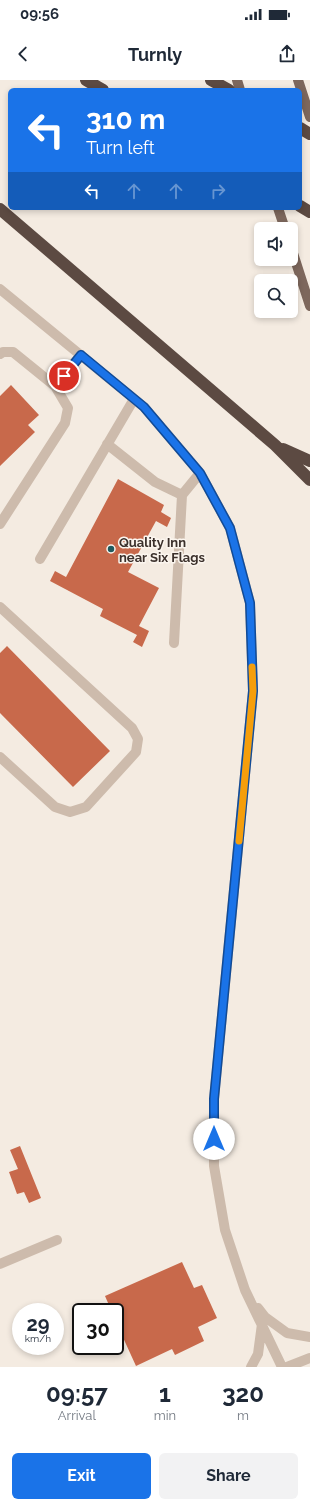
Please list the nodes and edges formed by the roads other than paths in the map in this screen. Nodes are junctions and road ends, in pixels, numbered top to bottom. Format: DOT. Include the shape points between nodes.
graph roads {
  1 [pos="86,80"];
  2 [pos="211,80"];
  3 [pos="100,88"];
  4 [pos="225,88"];
  5 [pos="302,92"];
  6 [pos="310,117"];
  7 [pos="0,209"];
  8 [pos="279,210"];
  9 [pos="283,222"];
  10 [pos="297,266"];
  11 [pos="0,289"];
  12 [pos="310,306"];
  13 [pos="0,354"];
  14 [pos="81,355"];
  15 [pos="55,386"];
  16 [pos="134,399"];
  17 [pos="107,444"];
  18 [pos="275,445"];
  19 [pos="310,461"];
  20 [pos="200,473"];
  21 [pos="310,480"];
  22 [pos="182,495"];
  23 [pos="0,524"];
  24 [pos="40,559"];
  25 [pos="0,607"];
  26 [pos="174,642"];
  27 [pos="0,757"];
  28 [pos="57,1240"];
  29 [pos="0,1264"];
  30 [pos="245,1290"];
  31 [pos="262,1324"];
  32 [pos="310,1337"];
  33 [pos="310,1358"];
  34 [pos="251,1367"];
  35 [pos="282,1367"];
  36 [pos="287,1367"];
  1 -- 3 [label="highway"];
  2 -- 4 [label="highway"];
  5 -- 6 [label="main road"];
  7 -- 18 [label="highway"];
  8 -- 9 [label="main road"];
  10 -- 12 [label="main road"];
  11 -- 14 [label="street"];
  13 -- 15 [label="street" via="13,352"];
  14 -- 15 [label="street"];
  14 -- 16 [label="street"];
  15 -- 23 [label="street" via="68,408 65,423"];
  16 -- 17 [label="street"];
  16 -- 20 [label="street" via="144,407"];
  17 -- 22 [label="street" via="156,482"];
  17 -- 24 [label="street"];
  18 -- 19 [label="highway"];
  18 -- 21 [label="highway"];
  20 -- 22 [label="street"];
  20 -- 30 [label="street" via="230,528 250,603 253,691 214,1099 214,1166 225,1230"];
  22 -- 26 [label="street"];
  25 -- 27 [label="street" via="132,728 138,739 136,752 86,807 70,812 55,807"];
  28 -- 29 [label="street"];
  30 -- 31 [label="street"];
  30 -- 32 [label="street" via="265,1317 287,1333"];
  31 -- 34 [label="street" via="258,1354"];
  31 -- 35 [label="street"];
  33 -- 36 [label="street"];
}
